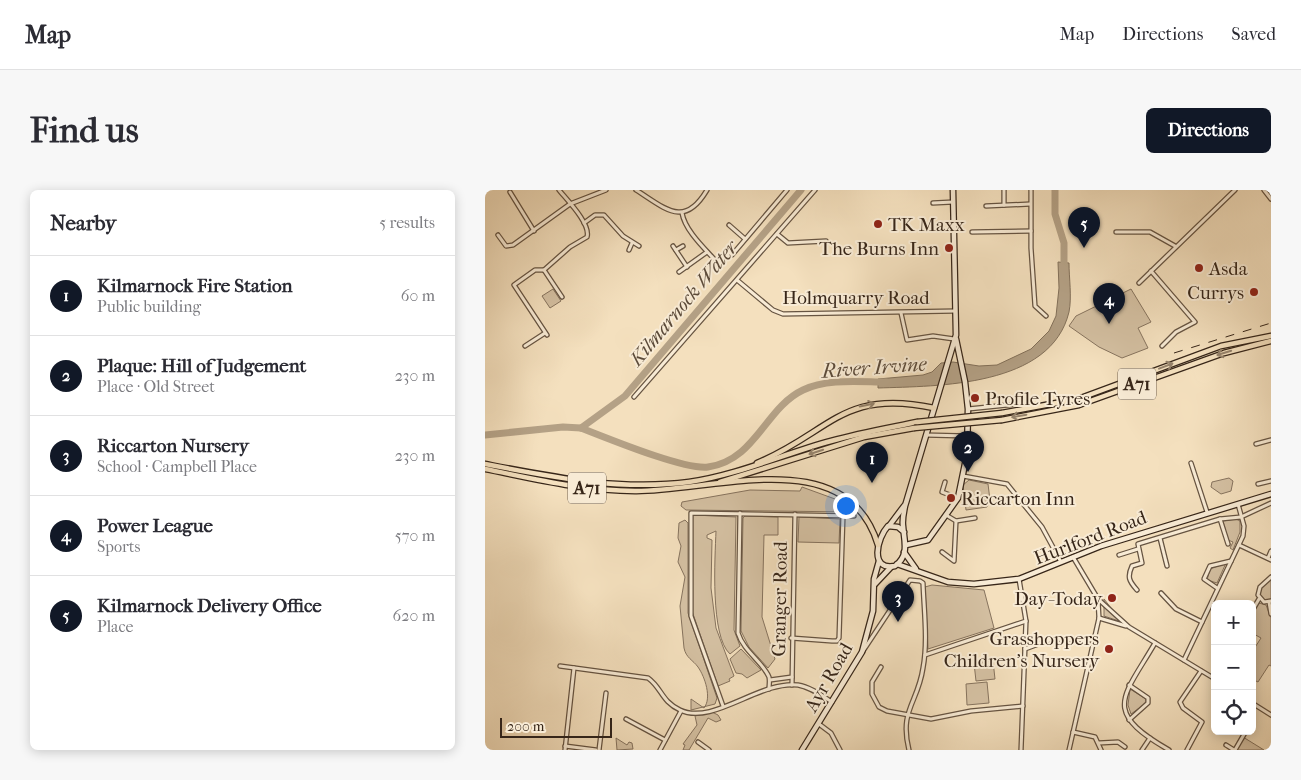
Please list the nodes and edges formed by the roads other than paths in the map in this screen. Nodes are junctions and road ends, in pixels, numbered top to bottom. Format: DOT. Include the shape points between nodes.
graph roads {
  1 [pos="559,190"];
  2 [pos="606,190"];
  3 [pos="635,190"];
  4 [pos="707,190"];
  5 [pos="787,190"];
  6 [pos="815,190"];
  7 [pos="953,190"];
  8 [pos="1004,190"];
  9 [pos="1031,190"];
  10 [pos="1235,190"];
  11 [pos="1264,190"];
  12 [pos="510,192"];
  13 [pos="1271,199"];
  14 [pos="953,202"];
  15 [pos="933,203"];
  16 [pos="570,204"];
  17 [pos="1031,204"];
  18 [pos="1004,205"];
  19 [pos="986,206"];
  20 [pos="683,213"];
  21 [pos="585,222"];
  22 [pos="729,225"];
  23 [pos="534,231"];
  24 [pos="1031,231"];
  25 [pos="972,232"];
  26 [pos="1116,232"];
  27 [pos="777,234"];
  28 [pos="497,235"];
  29 [pos="745,239"];
  30 [pos="632,242"];
  31 [pos="826,242"];
  32 [pos="639,246"];
  33 [pos="683,246"];
  34 [pos="1175,246"];
  35 [pos="629,250"];
  36 [pos="707,252"];
  37 [pos="732,255"];
  38 [pos="714,259"];
  39 [pos="687,266"];
  40 [pos="544,270"];
  41 [pos="1150,271"];
  42 [pos="679,272"];
  43 [pos="737,280"];
  44 [pos="1139,283"];
  45 [pos="561,288"];
  46 [pos="557,290"];
  47 [pos="562,297"];
  48 [pos="955,311"];
  49 [pos="901,313"];
  50 [pos="1046,316"];
  51 [pos="546,323"];
  52 [pos="541,327"];
  53 [pos="1271,336"];
  54 [pos="955,337"];
  55 [pos="1271,341"];
  56 [pos="525,346"];
  57 [pos="1162,346"];
  58 [pos="952,349"];
  59 [pos="958,352"];
  60 [pos="634,397"];
  61 [pos="1017,404"];
  62 [pos="934,408"];
  63 [pos="968,409"];
  64 [pos="926,435"];
  65 [pos="968,436"];
  66 [pos="1271,440"];
  67 [pos="1256,444"];
  68 [pos="1191,463"];
  69 [pos="485,464"];
  70 [pos="485,469"];
  71 [pos="730,474"];
  72 [pos="963,476"];
  73 [pos="1271,481"];
  74 [pos="945,482"];
  75 [pos="1258,484"];
  76 [pos="691,487"];
  77 [pos="1271,494"];
  78 [pos="958,498"];
  79 [pos="1271,503"];
  80 [pos="1238,504"];
  81 [pos="905,506"];
  82 [pos="1207,512"];
  83 [pos="740,513"];
  84 [pos="795,514"];
  85 [pos="946,515"];
  86 [pos="843,516"];
  87 [pos="854,516"];
  88 [pos="1241,516"];
  89 [pos="975,518"];
  90 [pos="1220,519"];
  91 [pos="956,521"];
  92 [pos="888,526"];
  93 [pos="905,533"];
  94 [pos="1159,538"];
  95 [pos="917,541"];
  96 [pos="1228,544"];
  97 [pos="878,545"];
  98 [pos="906,545"];
  99 [pos="1239,545"];
  100 [pos="1138,549"];
  101 [pos="1271,551"];
  102 [pos="904,552"];
  103 [pos="942,552"];
  104 [pos="1073,556"];
  105 [pos="1119,556"];
  106 [pos="1269,559"];
  107 [pos="879,561"];
  108 [pos="1231,561"];
  109 [pos="1061,562"];
  110 [pos="897,564"];
  111 [pos="1167,566"];
  112 [pos="891,567"];
  113 [pos="918,571"];
  114 [pos="1271,577"];
  115 [pos="1019,579"];
  116 [pos="873,586"];
  117 [pos="1217,588"];
  118 [pos="1137,590"];
  119 [pos="1161,592"];
  120 [pos="1098,599"];
  121 [pos="1259,599"];
  122 [pos="1270,602"];
  123 [pos="1256,604"];
  124 [pos="1271,614"];
  125 [pos="1099,618"];
  126 [pos="1026,621"];
  127 [pos="1201,622"];
  128 [pos="1129,627"];
  129 [pos="869,629"];
  130 [pos="877,631"];
  131 [pos="791,638"];
  132 [pos="1094,640"];
  133 [pos="1155,642"];
  134 [pos="1025,649"];
  135 [pos="862,652"];
  136 [pos="925,655"];
  137 [pos="1184,660"];
  138 [pos="560,666"];
  139 [pos="881,667"];
  140 [pos="573,668"];
  141 [pos="1201,671"];
  142 [pos="792,677"];
  143 [pos="1211,677"];
  144 [pos="770,680"];
  145 [pos="792,685"];
  146 [pos="1129,685"];
  147 [pos="769,689"];
  148 [pos="606,693"];
  149 [pos="832,702"];
  150 [pos="723,706"];
  151 [pos="1023,706"];
  152 [pos="1256,706"];
  153 [pos="681,711"];
  154 [pos="907,714"];
  155 [pos="1271,715"];
  156 [pos="626,719"];
  157 [pos="1129,720"];
  158 [pos="819,724"];
  159 [pos="1073,732"];
  160 [pos="1244,735"];
  161 [pos="1150,738"];
  162 [pos="665,740"];
  163 [pos="698,742"];
  164 [pos="1099,743"];
  165 [pos="1226,745"];
  166 [pos="1125,747"];
  167 [pos="565,748"];
  168 [pos="709,749"];
  169 [pos="597,750"];
  170 [pos="661,750"];
  171 [pos="802,750"];
  172 [pos="840,750"];
  173 [pos="909,750"];
  174 [pos="1021,750"];
  175 [pos="1069,750"];
  176 [pos="1101,750"];
  177 [pos="1141,750"];
  178 [pos="1169,750"];
  179 [pos="1187,750"];
  180 [pos="1235,750"];
  1 -- 16 [label="street"];
  2 -- 16 [label="street"];
  3 -- 20 [label="street" via="673,213"];
  4 -- 20 [label="street" via="700,201"];
  5 -- 29 [label="street"];
  6 -- 27 [label="street"];
  7 -- 14 [label="main road"];
  8 -- 18 [label="street"];
  9 -- 17 [label="street"];
  10 -- 34 [label="street"];
  11 -- 13 [label="street"];
  12 -- 23 [label="street"];
  14 -- 15 [label="street"];
  14 -- 48 [label="main road"];
  16 -- 21 [label="street"];
  16 -- 23 [label="street"];
  17 -- 18 [label="street"];
  17 -- 24 [label="street"];
  18 -- 19 [label="street"];
  20 -- 36 [label="street" via="683,218"];
  21 -- 30 [label="street" via="595,215 604,215"];
  21 -- 40 [label="street" via="587,237"];
  22 -- 29 [label="street"];
  23 -- 28 [label="street" via="509,246 503,244"];
  24 -- 25 [label="street"];
  24 -- 50 [label="street" via="1035,306"];
  26 -- 34 [label="street" via="1150,232"];
  27 -- 31 [label="street" via="788,243"];
  27 -- 43 [label="street"];
  29 -- 37 [label="street"];
  30 -- 32 [label="street"];
  30 -- 35 [label="street"];
  33 -- 39 [label="street" via="674,248"];
  34 -- 41 [label="street"];
  36 -- 38 [label="street"];
  36 -- 39 [label="street"];
  39 -- 42 [label="street"];
  40 -- 46 [label="street"];
  40 -- 52 [label="street" via="535,270 514,285"];
  41 -- 44 [label="street"];
  41 -- 57 [label="street" via="1195,322 1176,332"];
  43 -- 49 [label="street, Holmquarry Road" via="767,306 783,314"];
  43 -- 60 [label="street"];
  45 -- 46 [label="street"];
  46 -- 47 [label="street"];
  48 -- 49 [label="street, Holmquarry Road"];
  48 -- 54 [label="main road"];
  49 -- 54 [label="street" via="907,340"];
  51 -- 52 [label="street"];
  52 -- 56 [label="street" via="546,334"];
  71 -- 53 [label="main road, A71, one-way, bridge" via="830,441 917,422 1002,413 1078,399 1221,346"];
  54 -- 58 [label="main road"];
  54 -- 59 [label="main road"];
  55 -- 76 [label="main road, A71, one-way, bridge" via="1224,353 1079,405 1002,420 914,428 864,437 748,475"];
  58 -- 59 [label="main road"];
  58 -- 62 [label="main road"];
  59 -- 63 [label="main road"];
  61 -- 63 [label="street"];
  62 -- 64 [label="main road"];
  71 -- 62 [label="main road, one-way" via="765,459 824,423 858,407 897,402"];
  63 -- 65 [label="main road"];
  64 -- 65 [label="street"];
  64 -- 81 [label="main road"];
  65 -- 72 [label="main road"];
  66 -- 67 [label="street"];
  68 -- 82 [label="street"];
  69 -- 71 [label="main road, A71" via="625,485 688,482"];
  70 -- 76 [label="main road, A71" via="609,490"];
  72 -- 78 [label="main road"];
  72 -- 109 [label="street" via="1007,484 1042,527"];
  73 -- 75 [label="street"];
  74 -- 78 [label="street" via="942,492"];
  76 -- 97 [label="main road" via="769,478 815,483 831,489 864,515"];
  77 -- 80 [label="main road, Hurlford Road"];
  78 -- 85 [label="main road"];
  79 -- 88 [label="street, Hurlford Road"];
  80 -- 82 [label="main road, Hurlford Road"];
  80 -- 88 [label="street"];
  81 -- 92 [label="main road"];
  81 -- 93 [label="main road"];
  82 -- 104 [label="main road, Hurlford Road"];
  83 -- 84 [label="street"];
  83 -- 144 [label="street" via="738,633 743,646"];
  83 -- 150 [label="street" via="691,513 691,616"];
  84 -- 86 [label="street"];
  84 -- 131 [label="street, Granger Road"];
  85 -- 91 [label="street"];
  85 -- 95 [label="main road" via="928,540"];
  86 -- 87 [label="street"];
  86 -- 131 [label="street" via="839,638 837,641"];
  88 -- 90 [label="street, Hurlford Road"];
  88 -- 99 [label="street" via="1244,526"];
  89 -- 91 [label="street"];
  90 -- 94 [label="street, Hurlford Road"];
  90 -- 96 [label="street"];
  91 -- 103 [label="street" via="954,561"];
  92 -- 93 [label="main road" via="898,527"];
  92 -- 97 [label="main road"];
  93 -- 95 [label="main road"];
  93 -- 98 [label="main road"];
  94 -- 100 [label="street, Hurlford Road" via="1138,544"];
  94 -- 111 [label="street"];
  95 -- 98 [label="main road"];
  97 -- 107 [label="main road"];
  98 -- 102 [label="main road"];
  99 -- 106 [label="street"];
  99 -- 108 [label="street"];
  100 -- 105 [label="street"];
  100 -- 118 [label="street" via="1142,562 1132,566 1128,575"];
  101 -- 106 [label="street"];
  102 -- 110 [label="main road"];
  102 -- 113 [label="main road"];
  104 -- 109 [label="main road, Hurlford Road"];
  104 -- 120 [label="street"];
  107 -- 112 [label="main road"];
  107 -- 116 [label="main road, Ayr Road"];
  108 -- 117 [label="street"];
  108 -- 117 [label="street" via="1210,566 1205,574 1204,579"];
  109 -- 115 [label="main road, Hurlford Road"];
  110 -- 112 [label="main road"];
  110 -- 113 [label="main road, Hurlford Road"];
  112 -- 116 [label="main road" via="878,577"];
  113 -- 115 [label="main road, Hurlford Road" via="937,579 961,583"];
  114 -- 121 [label="street" via="1258,590"];
  115 -- 126 [label="street"];
  116 -- 129 [label="main road, Ayr Road"];
  117 -- 127 [label="street"];
  119 -- 127 [label="street" via="1176,609"];
  120 -- 125 [label="street"];
  120 -- 128 [label="street"];
  121 -- 122 [label="street"];
  121 -- 123 [label="street"];
  122 -- 124 [label="street"];
  125 -- 128 [label="street"];
  125 -- 132 [label="street"];
  126 -- 134 [label="street"];
  126 -- 136 [label="street"];
  127 -- 137 [label="street"];
  128 -- 133 [label="street"];
  129 -- 130 [label="street"];
  129 -- 135 [label="main road, Ayr Road"];
  130 -- 135 [label="street"];
  130 -- 136 [label="street" via="910,580 923,583"];
  131 -- 142 [label="street, Granger Road"];
  132 -- 134 [label="street" via="1053,639"];
  132 -- 159 [label="street"];
  133 -- 137 [label="street"];
  133 -- 146 [label="street"];
  134 -- 151 [label="street"];
  135 -- 149 [label="main road, Ayr Road"];
  136 -- 154 [label="street" via="923,671"];
  137 -- 141 [label="street"];
  138 -- 140 [label="street"];
  139 -- 154 [label="street" via="872,682 872,694 879,707"];
  140 -- 153 [label="street" via="648,678 655,683 661,696"];
  140 -- 167 [label="street"];
  141 -- 143 [label="street"];
  141 -- 179 [label="street" via="1180,702 1202,722"];
  142 -- 144 [label="street"];
  142 -- 145 [label="street, Granger Road"];
  144 -- 147 [label="street"];
  145 -- 147 [label="street"];
  145 -- 149 [label="street" via="808,688"];
  146 -- 157 [label="street" via="1124,696"];
  146 -- 157 [label="street" via="1148,698 1148,704"];
  147 -- 150 [label="street"];
  148 -- 169 [label="street"];
  149 -- 158 [label="main road, Ayr Road"];
  150 -- 153 [label="street" via="704,713"];
  151 -- 154 [label="street" via="931,719"];
  151 -- 174 [label="street"];
  152 -- 155 [label="street"];
  153 -- 162 [label="street"];
  154 -- 173 [label="street" via="905,734"];
  156 -- 162 [label="street"];
  157 -- 161 [label="street"];
  158 -- 171 [label="main road, Ayr Road"];
  158 -- 172 [label="street" via="831,733"];
  159 -- 164 [label="street" via="1090,734"];
  159 -- 175 [label="street"];
  160 -- 180 [label="street"];
  161 -- 177 [label="street"];
  161 -- 178 [label="street"];
  162 -- 170 [label="street"];
  163 -- 168 [label="street"];
  164 -- 166 [label="street" via="1117,742"];
  164 -- 176 [label="street"];
  165 -- 180 [label="street"];
  167 -- 169 [label="street"];
}
